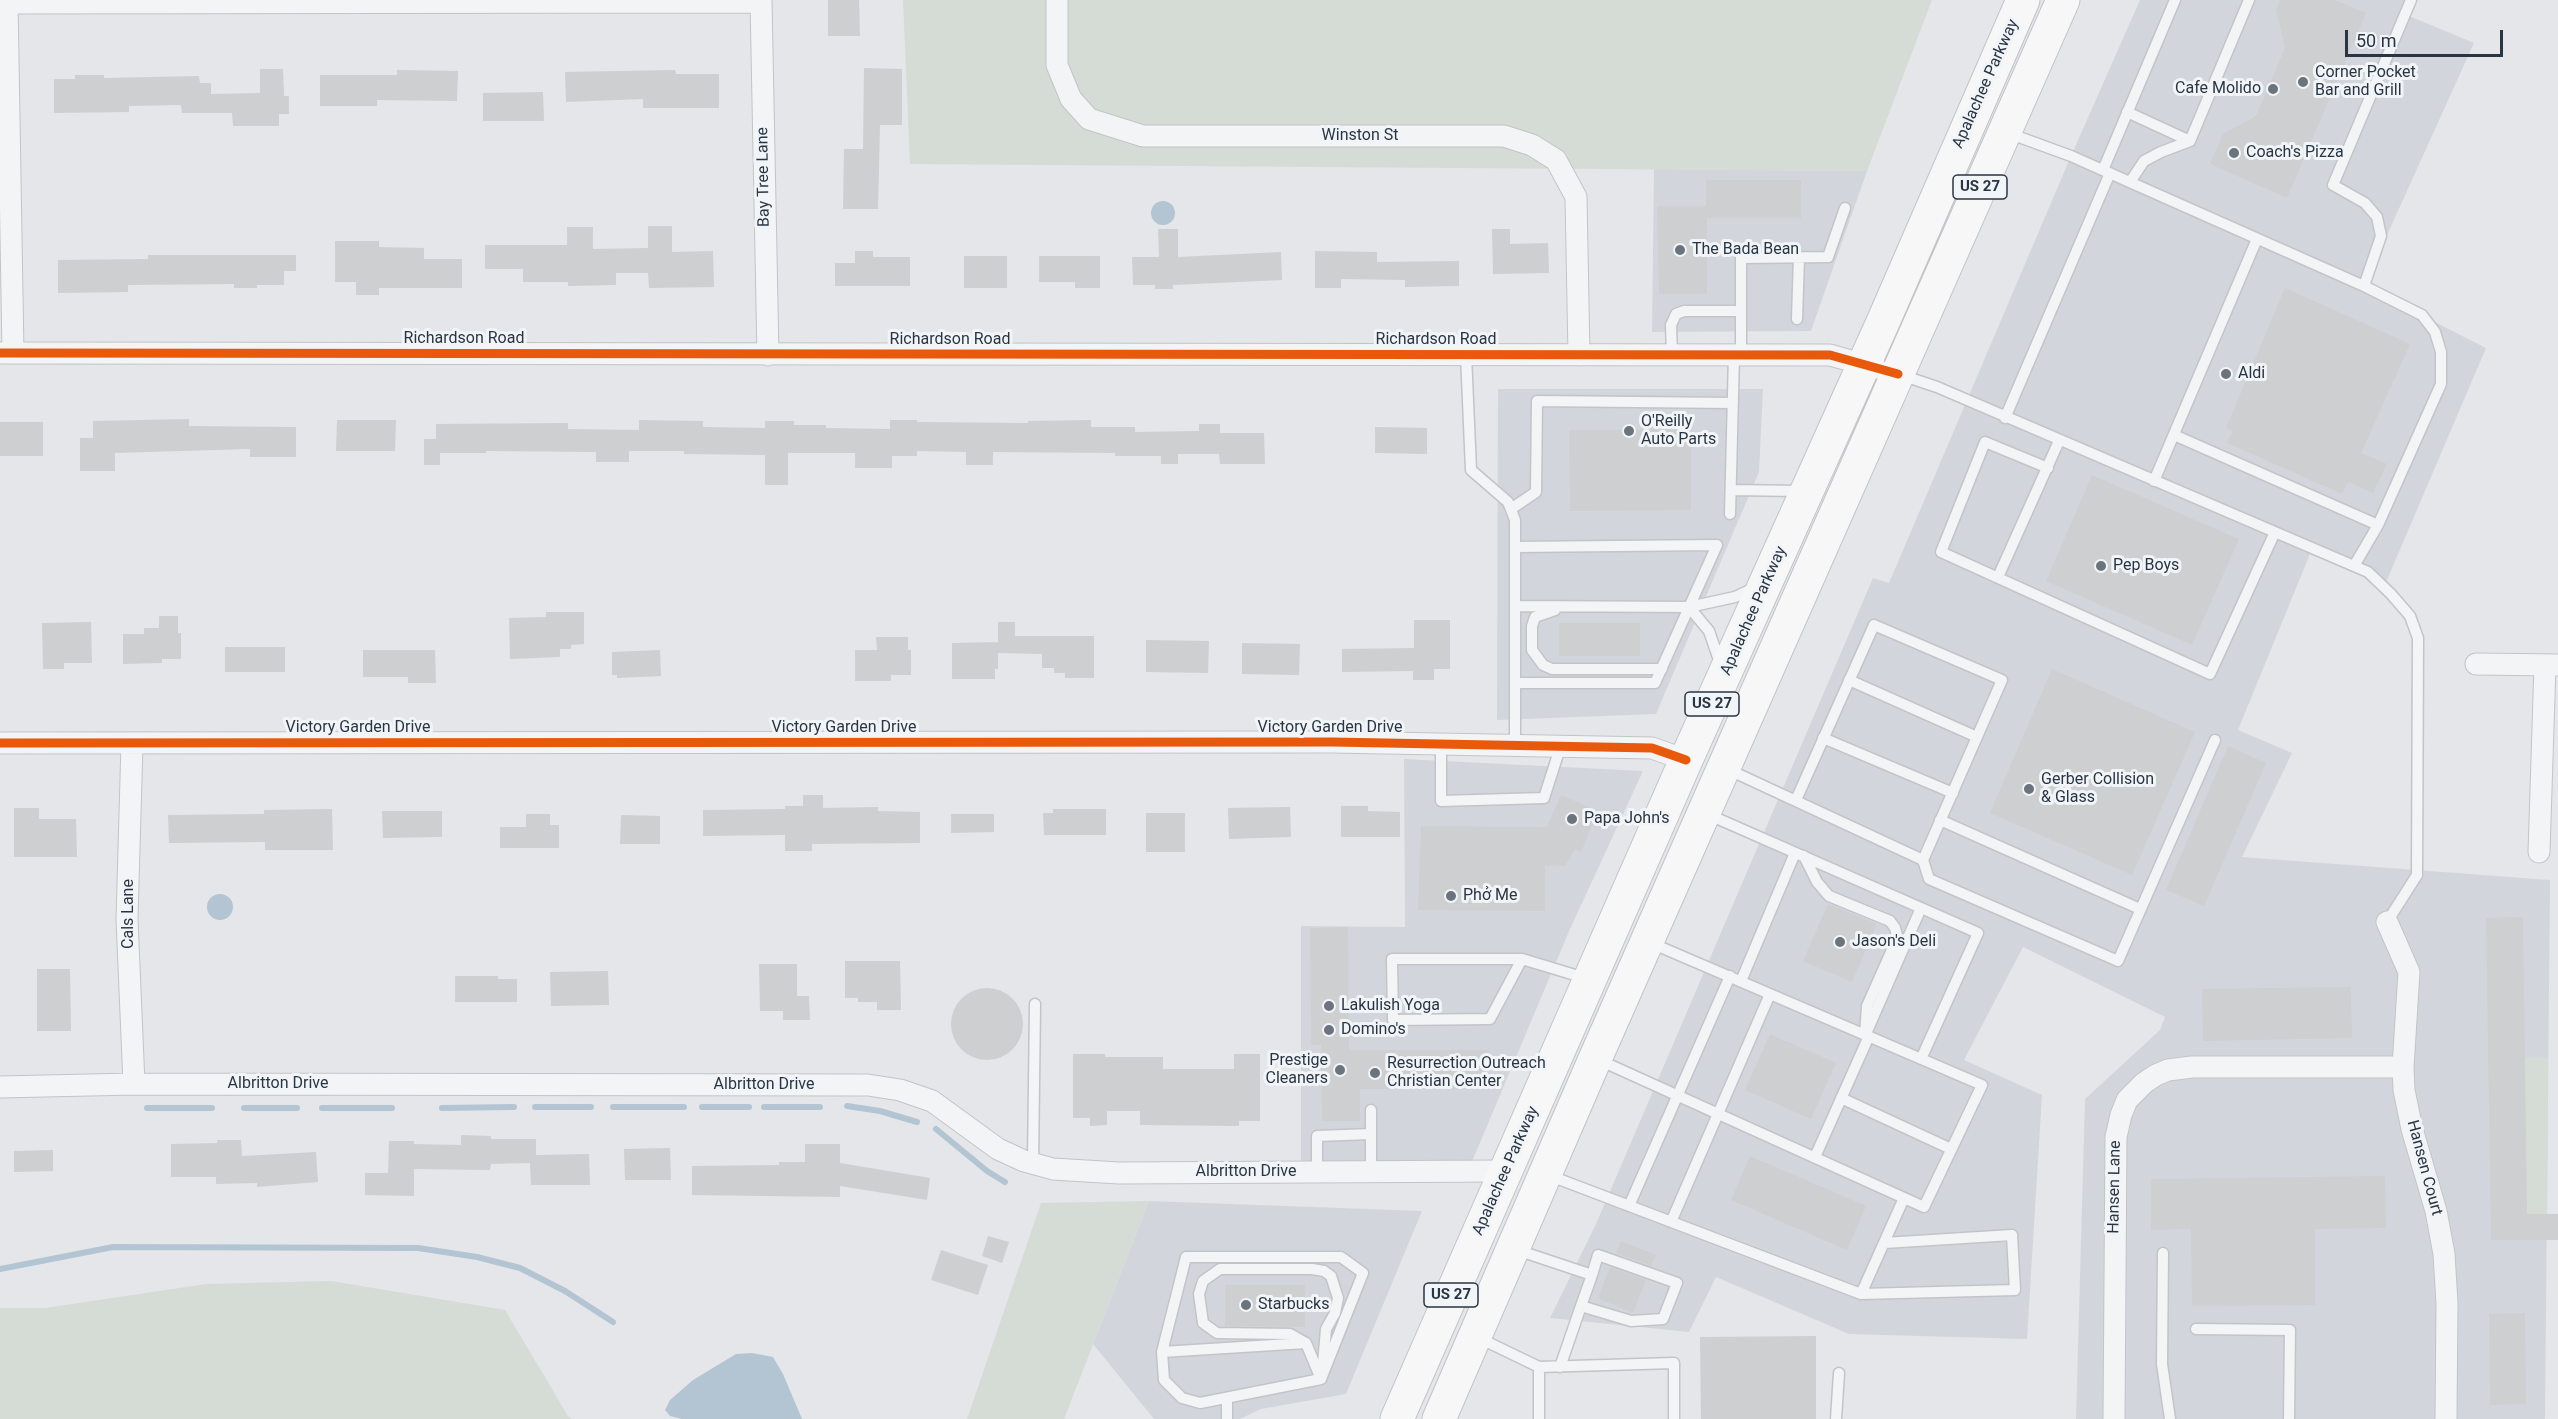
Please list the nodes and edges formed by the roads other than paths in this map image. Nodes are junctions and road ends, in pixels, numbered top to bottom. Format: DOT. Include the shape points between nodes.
graph roads {
  1 [pos="1057,0"];
  2 [pos="2023,0"];
  3 [pos="2063,0"];
  4 [pos="2175,0"];
  5 [pos="2249,0"];
  6 [pos="2410,0"];
  7 [pos="7,1"];
  8 [pos="761,1"];
  9 [pos="2127,112"];
  10 [pos="2004,132"];
  11 [pos="2190,141"];
  12 [pos="2106,172"];
  13 [pos="2130,182"];
  14 [pos="1845,208"];
  15 [pos="2257,239"];
  16 [pos="1799,257"];
  17 [pos="2364,286"];
  18 [pos="1741,311"];
  19 [pos="1797,319"];
  20 [pos="6,353"];
  21 [pos="768,355"];
  22 [pos="1466,355"];
  23 [pos="1579,355"];
  24 [pos="1672,355"];
  25 [pos="1738,355"];
  26 [pos="1864,365"];
  27 [pos="1898,374"];
  28 [pos="1733,403"];
  29 [pos="2005,418"];
  30 [pos="2174,435"];
  31 [pos="2059,441"];
  32 [pos="2048,468"];
  33 [pos="2154,481"];
  34 [pos="1731,490"];
  35 [pos="1808,491"];
  36 [pos="1511,509"];
  37 [pos="1730,514"];
  38 [pos="2378,525"];
  39 [pos="2275,532"];
  40 [pos="1515,547"];
  41 [pos="2354,566"];
  42 [pos="1998,578"];
  43 [pos="1767,581"];
  44 [pos="1515,606"];
  45 [pos="1567,607"];
  46 [pos="1689,608"];
  47 [pos="2476,664"];
  48 [pos="2552,665"];
  49 [pos="1662,669"];
  50 [pos="1849,680"];
  51 [pos="1723,681"];
  52 [pos="1515,683"];
  53 [pos="1977,737"];
  54 [pos="1823,738"];
  55 [pos="2216,740"];
  56 [pos="0,743"];
  57 [pos="132,744"];
  58 [pos="1441,744"];
  59 [pos="1561,745"];
  60 [pos="1515,746"];
  61 [pos="1686,760"];
  62 [pos="1724,768"];
  63 [pos="1953,793"];
  64 [pos="1796,800"];
  65 [pos="1705,813"];
  66 [pos="1940,820"];
  67 [pos="2539,852"];
  68 [pos="1800,854"];
  69 [pos="1923,860"];
  70 [pos="1922,908"];
  71 [pos="2140,909"];
  72 [pos="2387,922"];
  73 [pos="1648,942"];
  74 [pos="1522,959"];
  75 [pos="1730,976"];
  76 [pos="1741,981"];
  77 [pos="1587,990"];
  78 [pos="1770,994"];
  79 [pos="1035,1005"];
  80 [pos="1867,1035"];
  81 [pos="1595,1059"];
  82 [pos="1922,1059"];
  83 [pos="2403,1067"];
  84 [pos="1552,1069"];
  85 [pos="134,1084"];
  86 [pos="0,1087"];
  87 [pos="1678,1095"];
  88 [pos="1842,1098"];
  89 [pos="1371,1110"];
  90 [pos="1718,1113"];
  91 [pos="1371,1134"];
  92 [pos="1952,1149"];
  93 [pos="1815,1157"];
  94 [pos="1033,1164"];
  95 [pos="1371,1171"];
  96 [pos="1506,1171"];
  97 [pos="1317,1172"];
  98 [pos="1546,1175"];
  99 [pos="1904,1198"];
  100 [pos="1629,1206"];
  101 [pos="1671,1222"];
  102 [pos="1884,1243"];
  103 [pos="1514,1249"];
  104 [pos="2163,1253"];
  105 [pos="1592,1275"];
  106 [pos="1861,1294"];
  107 [pos="1581,1306"];
  108 [pos="2196,1329"];
  109 [pos="1476,1336"];
  110 [pos="1306,1343"];
  111 [pos="1162,1353"];
  112 [pos="1539,1367"];
  113 [pos="1560,1367"];
  114 [pos="1839,1373"];
  115 [pos="1321,1379"];
  116 [pos="1227,1398"];
  117 [pos="1227,1419"];
  118 [pos="1397,1419"];
  119 [pos="1439,1419"];
  120 [pos="1539,1419"];
  121 [pos="1674,1419"];
  122 [pos="1836,1419"];
  123 [pos="2114,1419"];
  124 [pos="2170,1419"];
  125 [pos="2289,1419"];
  126 [pos="2446,1419"];
  1 -- 23 [label="street, Winston St" via="1057,65 1071,99 1089,119 1143,136 1504,136 1532,145 1556,160 1576,196"];
  2 -- 26 [label="main road, Apalachee Parkway / US 27"];
  3 -- 10 [label="main road, US 27"];
  4 -- 9 [label="lane"];
  5 -- 11 [label="lane"];
  6 -- 17 [label="lane" via="2333,185 2365,203 2377,217 2381,236"];
  7 -- 8 [label="street"];
  7 -- 20 [label="street"];
  8 -- 21 [label="street, Bay Tree Lane"];
  9 -- 11 [label="lane"];
  9 -- 12 [label="lane"];
  10 -- 12 [label="lane"];
  10 -- 27 [label="main road, US 27"];
  11 -- 13 [label="lane" via="2144,161"];
  12 -- 13 [label="lane"];
  12 -- 29 [label="lane"];
  13 -- 15 [label="lane"];
  14 -- 16 [label="lane" via="1828,257"];
  15 -- 17 [label="lane"];
  15 -- 30 [label="lane"];
  16 -- 18 [label="lane" via="1741,258"];
  16 -- 19 [label="lane"];
  17 -- 38 [label="lane" via="2422,315 2435,332 2441,352 2441,384"];
  18 -- 24 [label="lane" via="1676,314 1671,324"];
  18 -- 25 [label="lane"];
  20 -- 21 [label="street, Richardson Road"];
  21 -- 22 [label="street, Richardson Road"];
  22 -- 23 [label="street, Richardson Road"];
  22 -- 36 [label="lane" via="1471,470"];
  23 -- 24 [label="street, Richardson Road"];
  24 -- 25 [label="street, Richardson Road"];
  25 -- 26 [label="street, Richardson Road" via="1830,355"];
  25 -- 28 [label="lane"];
  26 -- 27 [label="street, Richardson Road"];
  26 -- 35 [label="main road, Apalachee Parkway / US 27"];
  27 -- 29 [label="lane"];
  27 -- 62 [label="main road, US 27"];
  28 -- 34 [label="lane"];
  28 -- 36 [label="lane" via="1537,401 1536,492"];
  29 -- 31 [label="lane"];
  30 -- 33 [label="lane"];
  30 -- 38 [label="lane"];
  31 -- 32 [label="lane"];
  31 -- 33 [label="lane"];
  32 -- 42 [label="lane"];
  32 -- 42 [label="lane" via="1985,442 1941,552"];
  33 -- 39 [label="lane"];
  34 -- 35 [label="lane"];
  34 -- 37 [label="lane"];
  35 -- 43 [label="main road, Apalachee Parkway / US 27"];
  36 -- 40 [label="lane"];
  38 -- 41 [label="lane"];
  39 -- 41 [label="lane"];
  39 -- 42 [label="lane" via="2210,674"];
  40 -- 44 [label="lane"];
  40 -- 46 [label="lane" via="1717,544"];
  41 -- 72 [label="lane" via="2368,572 2391,594 2410,616 2418,638 2417,875"];
  43 -- 46 [label="lane" via="1735,597"];
  43 -- 51 [label="main road, Apalachee Parkway / US 27"];
  44 -- 45 [label="lane"];
  44 -- 52 [label="lane"];
  45 -- 46 [label="lane"];
  45 -- 49 [label="lane" via="1535,617 1532,650 1543,665 1552,669"];
  46 -- 49 [label="lane"];
  46 -- 51 [label="lane" via="1709,631 1719,654"];
  47 -- 48 [label="street"];
  48 -- 67 [label="street"];
  49 -- 52 [label="lane" via="1655,683"];
  50 -- 53 [label="lane"];
  50 -- 53 [label="lane" via="1874,625 2002,680"];
  50 -- 54 [label="lane"];
  51 -- 61 [label="main road, Apalachee Parkway / US 27"];
  52 -- 60 [label="lane"];
  53 -- 63 [label="lane"];
  54 -- 63 [label="lane"];
  54 -- 64 [label="lane"];
  55 -- 71 [label="lane"];
  56 -- 57 [label="street, Victory Garden Drive"];
  57 -- 58 [label="street, Victory Garden Drive"];
  57 -- 85 [label="street, Cals Lane" via="127,920"];
  58 -- 59 [label="lane" via="1441,801 1544,798"];
  58 -- 60 [label="street, Victory Garden Drive"];
  59 -- 60 [label="street, Victory Garden Drive"];
  59 -- 61 [label="street, Victory Garden Drive" via="1652,748"];
  61 -- 65 [label="main road" via="1701,780"];
  61 -- 77 [label="main road, Apalachee Parkway / US 27"];
  62 -- 64 [label="lane"];
  62 -- 65 [label="main road, US 27"];
  63 -- 66 [label="lane"];
  64 -- 69 [label="lane"];
  65 -- 68 [label="lane"];
  65 -- 73 [label="main road, US 27"];
  66 -- 69 [label="lane"];
  66 -- 71 [label="lane"];
  68 -- 70 [label="lane"];
  68 -- 76 [label="lane"];
  68 -- 80 [label="lane" via="1828,896 1890,921 1897,936 1867,1006"];
  69 -- 71 [label="lane" via="1929,879 2118,961"];
  70 -- 80 [label="lane"];
  70 -- 82 [label="lane" via="1978,933"];
  72 -- 83 [label="street, Hansen Court" via="2409,972"];
  73 -- 75 [label="lane"];
  73 -- 81 [label="main road, US 27"];
  74 -- 74 [label="lane" via="1392,959 1394,1020 1490,1019"];
  74 -- 77 [label="lane"];
  75 -- 76 [label="lane"];
  75 -- 87 [label="lane"];
  76 -- 78 [label="lane"];
  77 -- 81 [label="main road" via="1583,1028"];
  77 -- 84 [label="main road, Apalachee Parkway / US 27"];
  78 -- 80 [label="lane"];
  78 -- 90 [label="lane"];
  79 -- 94 [label="lane"];
  80 -- 82 [label="lane"];
  80 -- 88 [label="lane"];
  81 -- 84 [label="main road"];
  81 -- 87 [label="lane"];
  81 -- 98 [label="main road, US 27"];
  82 -- 92 [label="lane" via="1982,1085"];
  83 -- 123 [label="street, Hansen Lane" via="2192,1067 2156,1075 2127,1100 2116,1137"];
  83 -- 126 [label="street, Hansen Court" via="2411,1121 2444,1254"];
  84 -- 96 [label="main road, Apalachee Parkway / US 27"];
  85 -- 86 [label="street, Albritton Drive"];
  85 -- 94 [label="street, Albritton Drive" via="868,1085 933,1101 998,1149"];
  87 -- 90 [label="lane"];
  87 -- 100 [label="lane"];
  88 -- 92 [label="lane"];
  88 -- 93 [label="lane"];
  89 -- 91 [label="lane"];
  90 -- 93 [label="lane"];
  90 -- 101 [label="lane"];
  91 -- 95 [label="lane"];
  91 -- 97 [label="lane" via="1317,1136"];
  92 -- 99 [label="lane" via="1924,1207"];
  93 -- 99 [label="lane"];
  94 -- 97 [label="street, Albritton Drive" via="1091,1172"];
  95 -- 96 [label="street, Albritton Drive"];
  95 -- 97 [label="street, Albritton Drive"];
  96 -- 118 [label="main road, Apalachee Parkway / US 27"];
  98 -- 100 [label="lane"];
  98 -- 103 [label="main road, US 27"];
  99 -- 102 [label="lane"];
  100 -- 101 [label="lane"];
  101 -- 106 [label="lane"];
  102 -- 106 [label="lane"];
  102 -- 106 [label="lane" via="2012,1235 2015,1290"];
  103 -- 105 [label="lane"];
  103 -- 109 [label="main road, US 27"];
  104 -- 124 [label="lane" via="2162,1364"];
  105 -- 107 [label="lane"];
  105 -- 107 [label="lane" via="1598,1255 1677,1283 1663,1319 1631,1321"];
  107 -- 113 [label="lane"];
  108 -- 125 [label="lane" via="2289,1330"];
  109 -- 112 [label="lane"];
  109 -- 119 [label="main road, US 27"];
  110 -- 111 [label="lane"];
  110 -- 115 [label="lane"];
  110 -- 115 [label="lane" via="1290,1334 1217,1333 1203,1323 1199,1294 1203,1281 1220,1269 1312,1269 1331,1276 1338,1298 1326,1329"];
  111 -- 115 [label="lane" via="1186,1257 1341,1257 1363,1273"];
  111 -- 116 [label="lane" via="1164,1380 1182,1398 1200,1403"];
  112 -- 113 [label="lane"];
  112 -- 120 [label="lane"];
  113 -- 121 [label="lane" via="1674,1363"];
  114 -- 122 [label="lane"];
  115 -- 116 [label="lane"];
  116 -- 117 [label="lane"];
}
